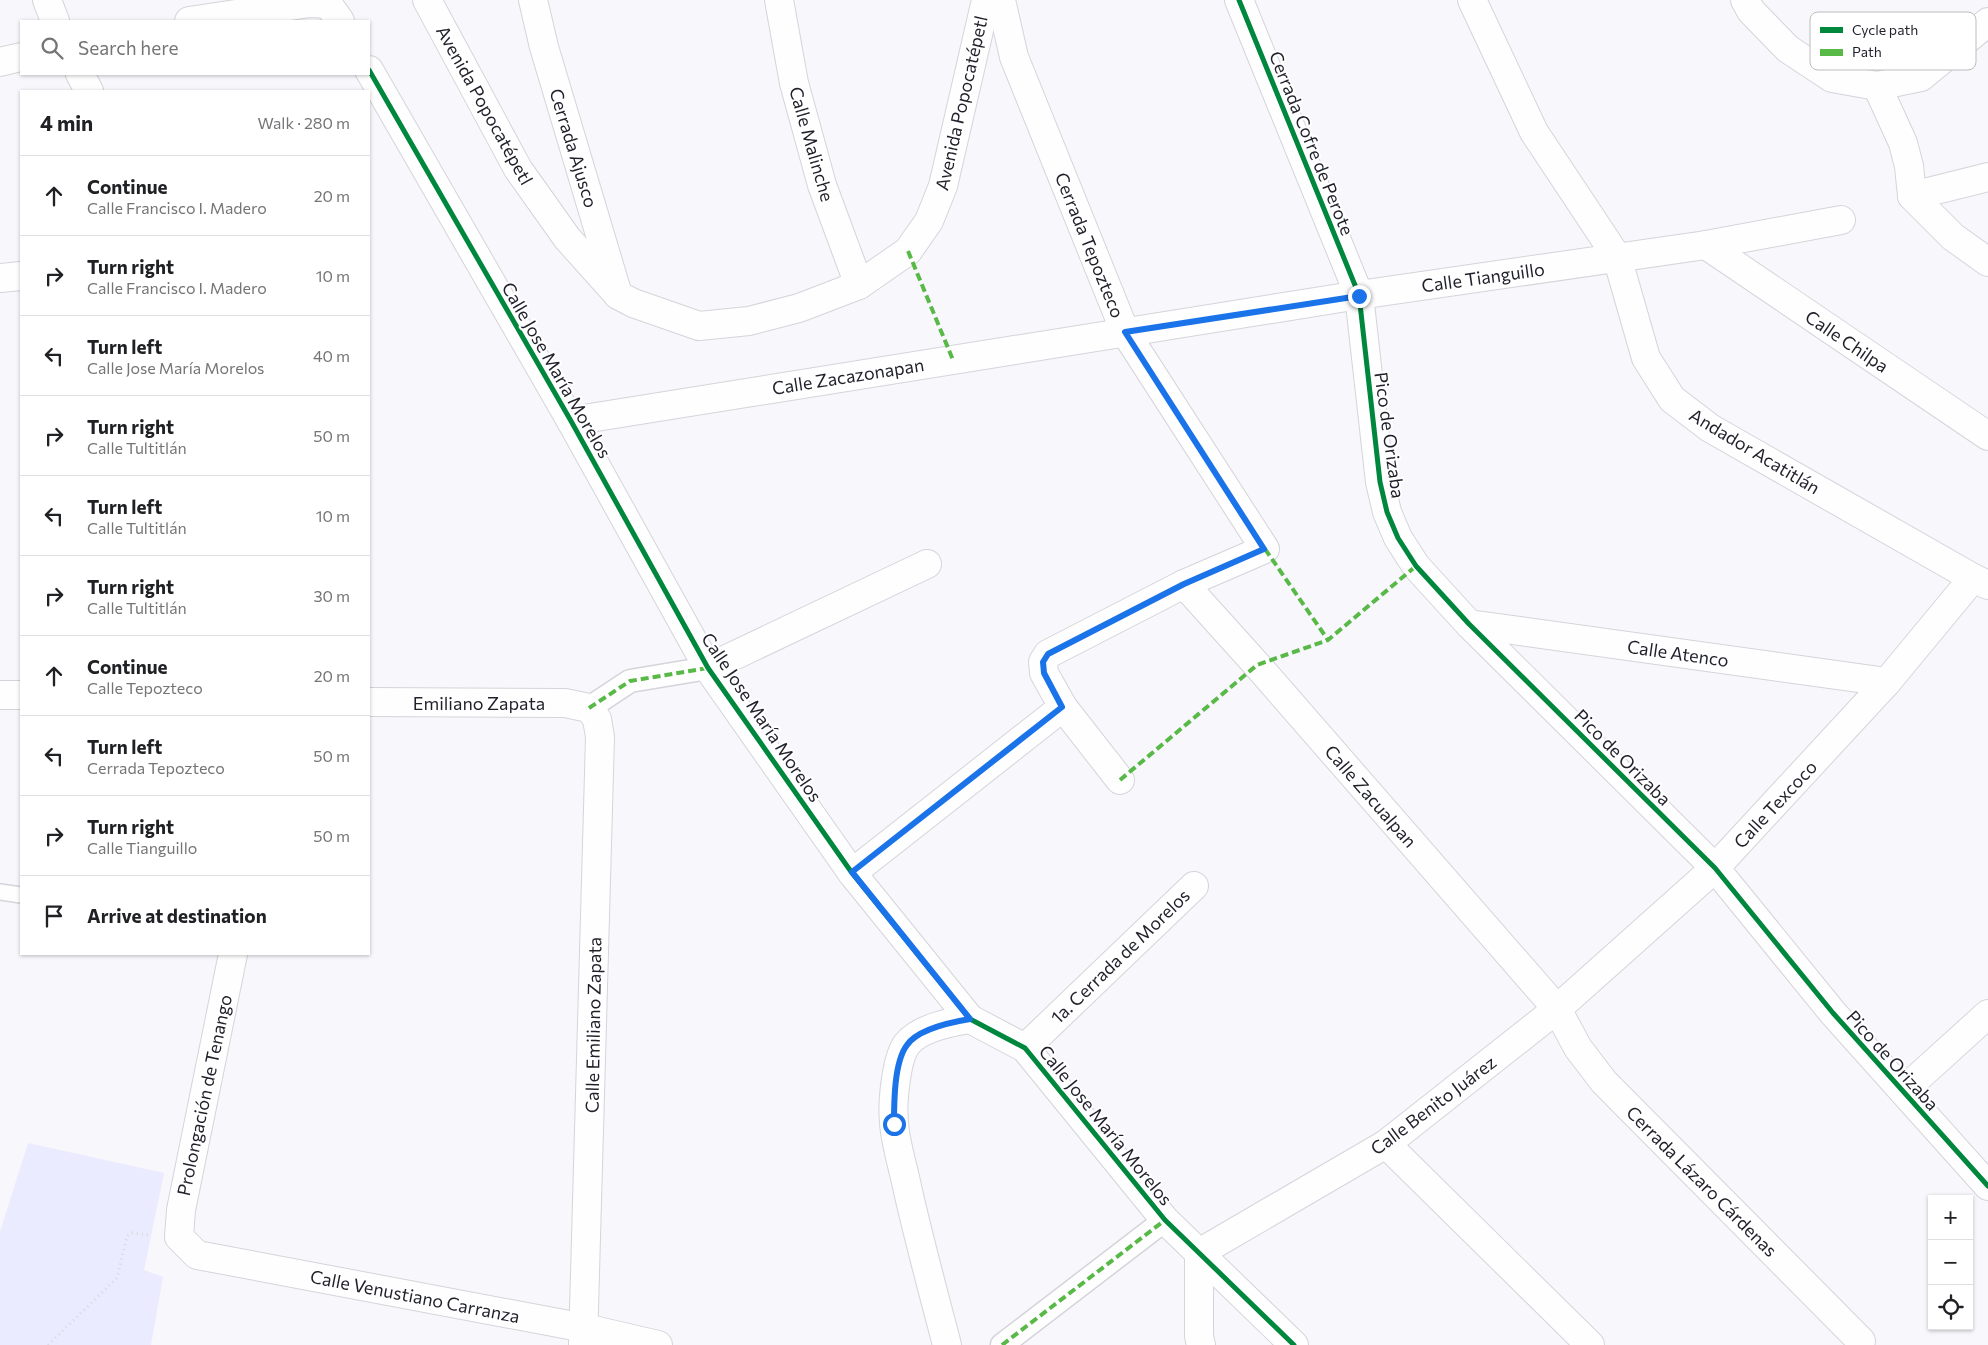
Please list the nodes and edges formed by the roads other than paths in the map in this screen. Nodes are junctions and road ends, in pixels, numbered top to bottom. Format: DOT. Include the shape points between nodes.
graph roads {
  1 [pos="46,0"];
  2 [pos="427,0"];
  3 [pos="533,0"];
  4 [pos="779,0"];
  5 [pos="986,0"];
  6 [pos="1001,0"];
  7 [pos="1239,0"];
  8 [pos="1472,0"];
  9 [pos="1745,0"];
  10 [pos="334,13"];
  11 [pos="190,14"];
  12 [pos="55,20"];
  13 [pos="1988,22"];
  14 [pos="1976,32"];
  15 [pos="20,57"];
  16 [pos="0,62"];
  17 [pos="1810,63"];
  18 [pos="1821,70"];
  19 [pos="1930,70"];
  20 [pos="370,72"];
  21 [pos="81,75"];
  22 [pos="1877,86"];
  23 [pos="88,90"];
  24 [pos="1988,177"];
  25 [pos="1912,196"];
  26 [pos="1841,220"];
  27 [pos="1706,245"];
  28 [pos="1616,257"];
  29 [pos="1988,262"];
  30 [pos="20,276"];
  31 [pos="0,278"];
  32 [pos="859,285"];
  33 [pos="618,295"];
  34 [pos="1359,296"];
  35 [pos="1125,332"];
  36 [pos="571,421"];
  37 [pos="1988,436"];
  38 [pos="927,564"];
  39 [pos="1980,582"];
  40 [pos="1184,584"];
  41 [pos="1469,624"];
  42 [pos="708,668"];
  43 [pos="1887,682"];
  44 [pos="0,695"];
  45 [pos="20,695"];
  46 [pos="371,697"];
  47 [pos="1062,707"];
  48 [pos="589,708"];
  49 [pos="1120,780"];
  50 [pos="1716,868"];
  51 [pos="852,872"];
  52 [pos="1194,886"];
  53 [pos="0,892"];
  54 [pos="20,895"];
  55 [pos="234,955"];
  56 [pos="1557,1009"];
  57 [pos="1988,1014"];
  58 [pos="970,1019"];
  59 [pos="1025,1048"];
  60 [pos="1904,1091"];
  61 [pos="1386,1144"];
  62 [pos="1988,1186"];
  63 [pos="1165,1220"];
  64 [pos="179,1238"];
  65 [pos="1199,1253"];
  66 [pos="584,1337"];
  67 [pos="1861,1341"];
  68 [pos="658,1345"];
  69 [pos="947,1345"];
  70 [pos="1002,1345"];
  71 [pos="1200,1345"];
  72 [pos="1294,1345"];
  73 [pos="1590,1345"];
  1 -- 12 [label="street"];
  2 -- 33 [label="street, Avenida Popocatépetl" via="518,169 567,238"];
  3 -- 33 [label="street, Cerrada Ajusco"];
  4 -- 32 [label="street, Calle Malinche" via="794,83 822,185"];
  5 -- 32 [label="street, Avenida Popocatépetl" via="943,186 929,221 908,251"];
  6 -- 35 [label="street, Cerrada Tepozteco" via="1014,57"];
  7 -- 34 [label="street, Cerrada Cofre de Perote"];
  8 -- 28 [label="street, Andador Acatitlán" via="1534,132"];
  9 -- 17 [label="street" via="1751,11 1788,49"];
  10 -- 11 [label="street" via="310,3"];
  13 -- 14 [label="street"];
  15 -- 16 [label="street"];
  18 -- 22 [label="street" via="1832,78"];
  19 -- 22 [label="street" via="1921,77"];
  20 -- 36 [label="street, Calle Jose María Morelos"];
  21 -- 23 [label="street"];
  22 -- 25 [label="street" via="1903,143"];
  24 -- 25 [label="street"];
  25 -- 29 [label="street" via="1953,237"];
  26 -- 27 [label="street, Calle Tianguillo"];
  27 -- 28 [label="street, Calle Tianguillo"];
  27 -- 37 [label="street, Calle Chilpa"];
  28 -- 34 [label="street, Calle Tianguillo"];
  28 -- 39 [label="street, Andador Acatitlán" via="1646,358 1672,399 1710,428"];
  30 -- 31 [label="street"];
  32 -- 33 [label="street, Avenida Popocatépetl" via="799,308 749,321 699,326"];
  34 -- 35 [label="street, Calle Tianguillo"];
  34 -- 41 [label="street, Pico de Orizaba" via="1380,482 1387,512 1398,538 1416,566"];
  35 -- 36 [label="street, Calle Zacazonapan"];
  35 -- 40 [label="street, Cerrada Tepozteco" via="1264,549"];
  36 -- 42 [label="street, Calle Jose María Morelos"];
  38 -- 42 [label="street"];
  39 -- 43 [label="street, Calle Texcoco"];
  40 -- 47 [label="street" via="1048,654 1043,662 1044,673"];
  40 -- 56 [label="street, Calle Zacualpan"];
  41 -- 43 [label="street, Calle Atenco"];
  41 -- 50 [label="street, Pico de Orizaba"];
  42 -- 48 [label="street" via="630,681"];
  42 -- 51 [label="street, Calle Jose María Morelos"];
  43 -- 50 [label="street, Calle Texcoco"];
  44 -- 45 [label="street"];
  46 -- 48 [label="street, Emiliano Zapata" via="565,703"];
  47 -- 49 [label="street"];
  47 -- 51 [label="street"];
  48 -- 66 [label="street, Calle Emiliano Zapata" via="597,719 600,737"];
  50 -- 56 [label="street, Calle Texcoco"];
  50 -- 60 [label="street, Pico de Orizaba" via="1833,1013"];
  51 -- 58 [label="street, Calle Jose María Morelos"];
  52 -- 59 [label="street, 1a. Cerrada de Morelos"];
  53 -- 54 [label="lane"];
  55 -- 64 [label="street, Prolongación de Tenango" via="181,1210"];
  56 -- 61 [label="street, Calle Benito Juárez"];
  56 -- 67 [label="street, Cerrada Lázaro Cárdenas" via="1578,1048 1604,1082"];
  57 -- 60 [label="street"];
  58 -- 59 [label="street, Calle Jose María Morelos"];
  58 -- 69 [label="street" via="925,1031 907,1044 898,1068 894,1096 894,1124 914,1218"];
  59 -- 63 [label="street, Calle Jose María Morelos"];
  60 -- 62 [label="street, Pico de Orizaba"];
  61 -- 65 [label="street, Calle Benito Juárez"];
  61 -- 73 [label="street"];
  63 -- 65 [label="street, Calle Jose María Morelos"];
  63 -- 70 [label="street"];
  64 -- 66 [label="street, Calle Venustiano Carranza" via="197,1255"];
  65 -- 71 [label="street"];
  65 -- 72 [label="street, Calle Jose María Morelos"];
  66 -- 68 [label="street, Calle Venustiano Carranza"];
}
